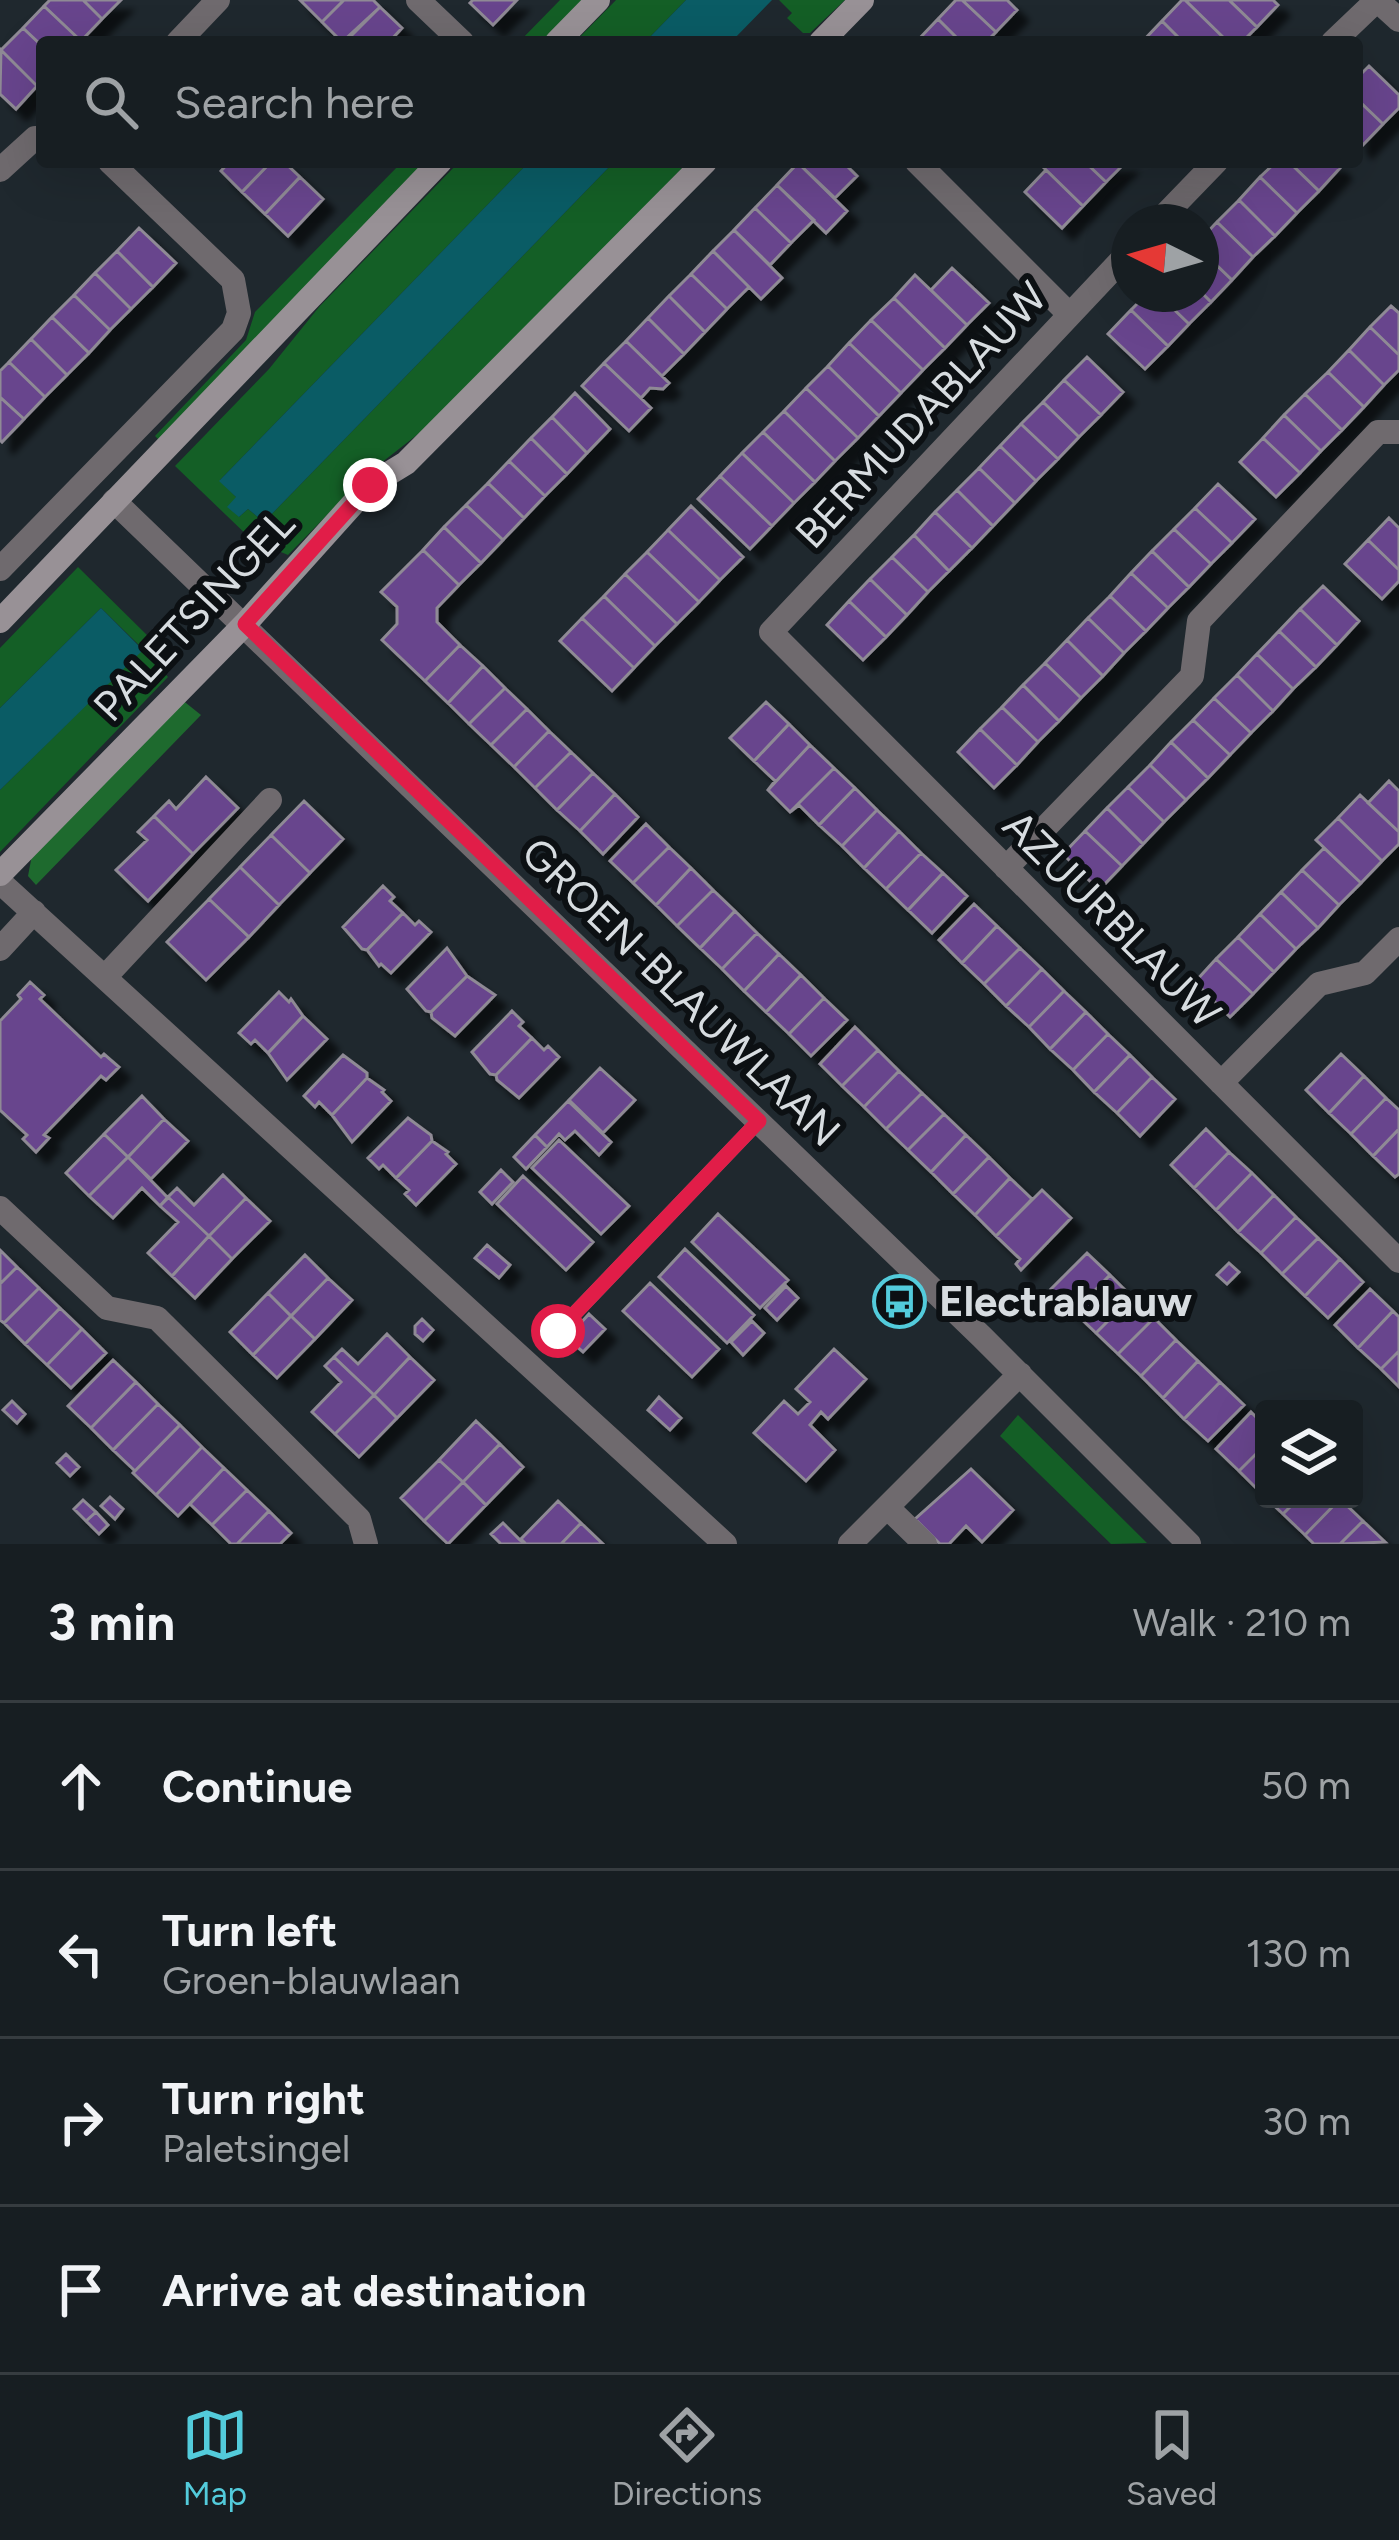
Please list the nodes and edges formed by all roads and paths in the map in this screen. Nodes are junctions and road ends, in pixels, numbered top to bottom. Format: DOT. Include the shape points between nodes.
graph roads {
  1 [pos="218,0"];
  2 [pos="418,0"];
  3 [pos="598,0"];
  4 [pos="862,0"];
  5 [pos="1399,20"];
  6 [pos="184,36"];
  7 [pos="455,36"];
  8 [pos="563,36"];
  9 [pos="827,36"];
  10 [pos="1339,36"];
  11 [pos="36,138"];
  12 [pos="116,168"];
  13 [pos="434,168"];
  14 [pos="699,168"];
  15 [pos="923,168"];
  16 [pos="1210,168"];
  17 [pos="0,170"];
  18 [pos="1175,204"];
  19 [pos="1111,271"];
  20 [pos="1070,314"];
  21 [pos="1399,432"];
  22 [pos="115,501"];
  23 [pos="0,569"];
  24 [pos="0,621"];
  25 [pos="245,624"];
  26 [pos="770,632"];
  27 [pos="270,800"];
  28 [pos="1006,868"];
  29 [pos="0,878"];
  30 [pos="34,912"];
  31 [pos="1399,939"];
  32 [pos="0,949"];
  33 [pos="105,977"];
  34 [pos="1221,1083"];
  35 [pos="759,1121"];
  36 [pos="0,1208"];
  37 [pos="1399,1261"];
  38 [pos="558,1331"];
  39 [pos="1020,1374"];
  40 [pos="886,1508"];
  41 [pos="717,1542"];
  42 [pos="366,1544"];
  43 [pos="850,1544"];
  44 [pos="926,1544"];
  45 [pos="1189,1544"];
  1 -- 6 [label="street"];
  2 -- 7 [label="street"];
  3 -- 8 [label="street"];
  4 -- 9 [label="street"];
  5 -- 10 [label="street" via="1377,0"];
  11 -- 17 [label="street"];
  12 -- 23 [label="street" via="233,280 239,313 233,330"];
  13 -- 22 [label="street"];
  14 -- 25 [label="street, PALETSINGEL" via="406,463 370,485"];
  15 -- 20 [label="street"];
  16 -- 18 [label="street"];
  19 -- 20 [label="street, BERMUDABLAUW"];
  20 -- 26 [label="street, BERMUDABLAUW"];
  21 -- 28 [label="street" via="1378,432 1199,621 1192,676"];
  22 -- 24 [label="street"];
  22 -- 25 [label="street, GROEN-BLAUWLAAN"];
  25 -- 29 [label="street, PALETSINGEL"];
  25 -- 35 [label="street, GROEN-BLAUWLAAN"];
  26 -- 28 [label="street, AZUURBLAUW"];
  27 -- 33 [label="street"];
  28 -- 34 [label="street, AZUURBLAUW"];
  29 -- 30 [label="street"];
  30 -- 32 [label="street"];
  30 -- 33 [label="street"];
  31 -- 34 [label="street" via="1365,973 1319,984"];
  33 -- 41 [label="street"];
  34 -- 37 [label="street, AZUURBLAUW"];
  35 -- 38 [label="lane"];
  35 -- 39 [label="street, GROEN-BLAUWLAAN"];
  36 -- 42 [label="street" via="107,1307 157,1318 359,1520"];
  39 -- 40 [label="street"];
  39 -- 45 [label="street, GROEN-BLAUWLAAN"];
  40 -- 43 [label="street"];
  40 -- 44 [label="street"];
}
